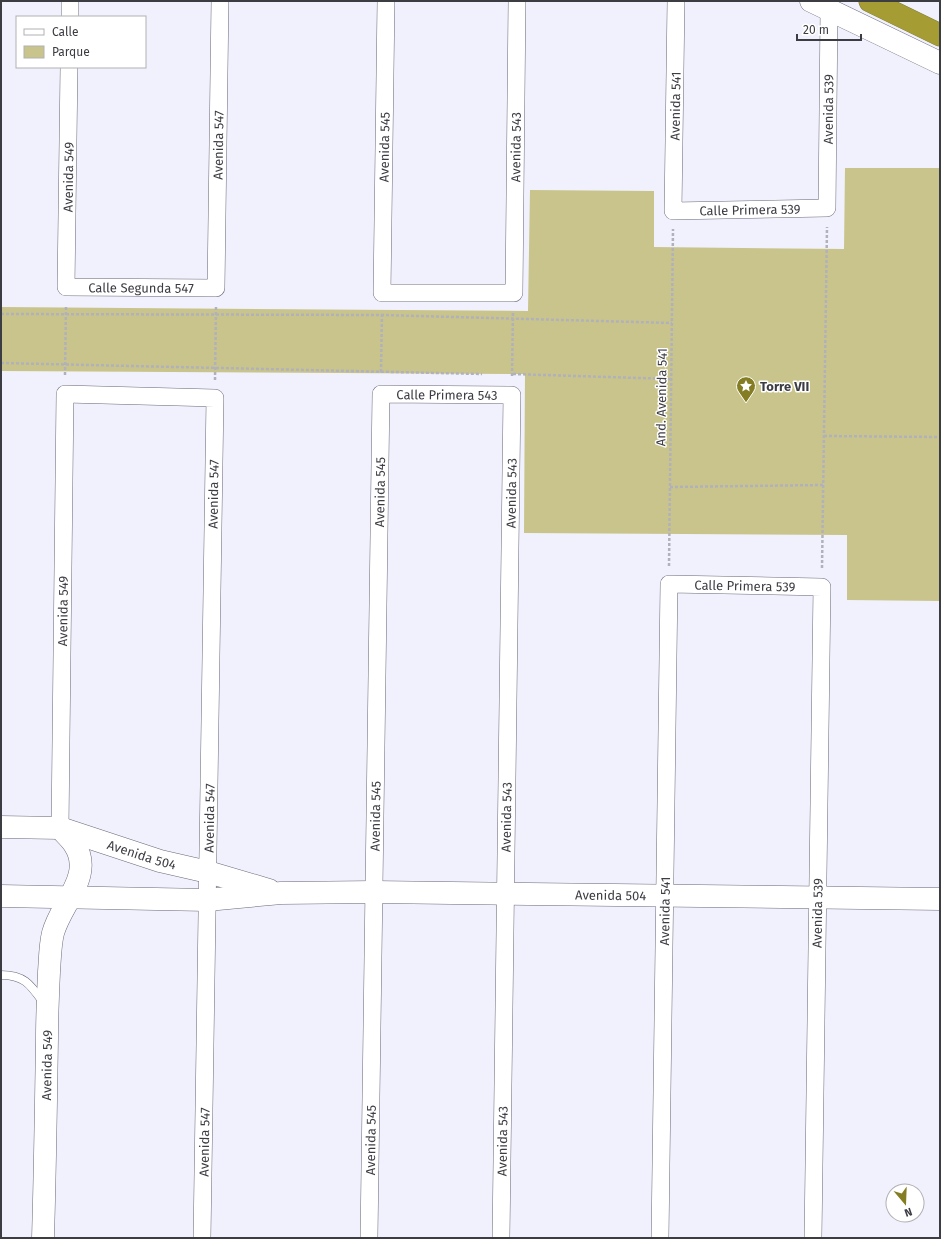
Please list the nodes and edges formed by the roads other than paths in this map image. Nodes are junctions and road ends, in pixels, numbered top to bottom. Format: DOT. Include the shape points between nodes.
graph roads {
  1 [pos="70,1"];
  2 [pos="220,1"];
  3 [pos="386,1"];
  4 [pos="517,1"];
  5 [pos="676,1"];
  6 [pos="870,1"];
  7 [pos="820,5"];
  8 [pos="70,16"];
  9 [pos="940,35"];
  10 [pos="940,63"];
  11 [pos="69,68"];
  12 [pos="827,208"];
  13 [pos="673,211"];
  14 [pos="66,287"];
  15 [pos="216,288"];
  16 [pos="514,292"];
  17 [pos="381,394"];
  18 [pos="512,395"];
  19 [pos="215,398"];
  20 [pos="669,584"];
  21 [pos="822,587"];
  22 [pos="1,827"];
  23 [pos="60,828"];
  24 [pos="208,872"];
  25 [pos="374,892"];
  26 [pos="281,893"];
  27 [pos="505,894"];
  28 [pos="1,896"];
  29 [pos="71,897"];
  30 [pos="664,897"];
  31 [pos="817,898"];
  32 [pos="940,899"];
  33 [pos="207,900"];
  34 [pos="1,975"];
  35 [pos="48,1007"];
  36 [pos="44,1238"];
  37 [pos="202,1238"];
  38 [pos="369,1238"];
  39 [pos="501,1238"];
  40 [pos="660,1238"];
  41 [pos="813,1238"];
  1 -- 8 [label="street"];
  2 -- 15 [label="street, Avenida 547"];
  3 -- 16 [label="street, Avenida 545" via="382,293"];
  4 -- 16 [label="street, Avenida 543"];
  5 -- 13 [label="street, Avenida 541"];
  6 -- 9 [label="highway"];
  7 -- 10 [label="street"];
  7 -- 12 [label="street, Avenida 539"];
  11 -- 14 [label="street, Avenida 549"];
  12 -- 13 [label="street, Calle Primera 539"];
  14 -- 15 [label="street, Calle Segunda 547"];
  17 -- 18 [label="street, Calle Primera 543"];
  17 -- 25 [label="street, Avenida 545"];
  18 -- 27 [label="street, Avenida 543"];
  19 -- 23 [label="street, Avenida 549" via="65,394"];
  19 -- 24 [label="street, Avenida 547"];
  20 -- 21 [label="street, Calle Primera 539"];
  20 -- 30 [label="street, Avenida 541"];
  21 -- 31 [label="street, Avenida 539"];
  22 -- 23 [label="street, Avenida 504"];
  23 -- 24 [label="street, Avenida 504" via="160,861"];
  23 -- 29 [label="street, Avenida 549" via="79,853 81,865"];
  24 -- 26 [label="street, Avenida 504"];
  24 -- 33 [label="street, Avenida 547"];
  25 -- 26 [label="street, Avenida 504"];
  25 -- 27 [label="street, Avenida 504"];
  25 -- 38 [label="street, Avenida 545"];
  26 -- 33 [label="street, Avenida 504"];
  27 -- 30 [label="street, Avenida 504"];
  27 -- 39 [label="street, Avenida 543"];
  28 -- 29 [label="street, Avenida 504"];
  29 -- 33 [label="street, Avenida 504"];
  29 -- 35 [label="street, Avenida 549" via="53,932"];
  30 -- 31 [label="street, Avenida 504"];
  30 -- 40 [label="street, Avenida 541"];
  31 -- 32 [label="street, Avenida 504"];
  31 -- 41 [label="street, Avenida 539"];
  33 -- 37 [label="street, Avenida 547"];
  34 -- 35 [label="lane" via="12,975 29,982"];
  35 -- 36 [label="street, Avenida 549"];
}
